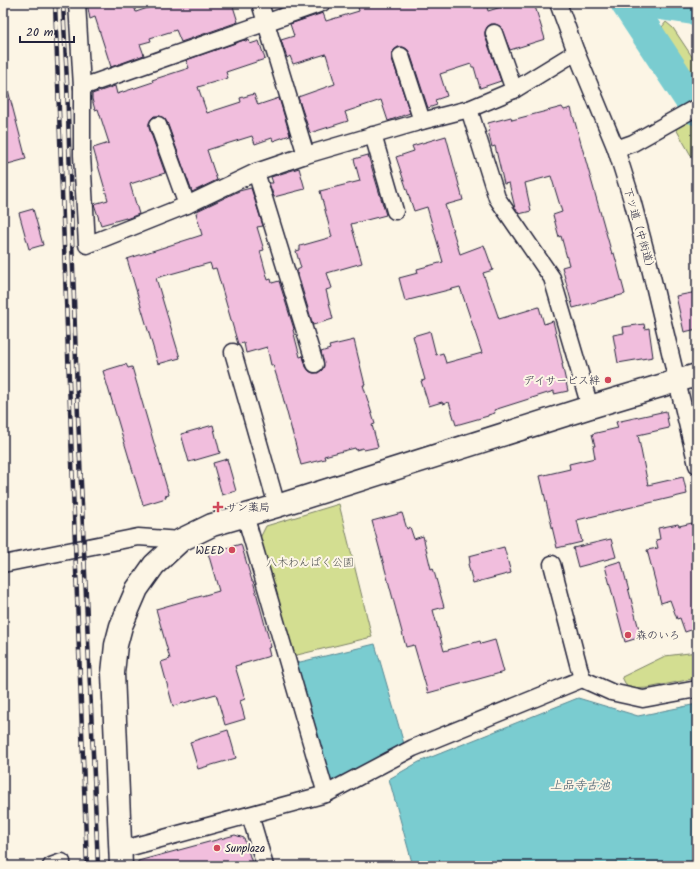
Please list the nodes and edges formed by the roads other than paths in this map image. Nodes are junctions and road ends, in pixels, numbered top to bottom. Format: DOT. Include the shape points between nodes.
graph roads {
  1 [pos="77,3"];
  2 [pos="260,3"];
  3 [pos="322,3"];
  4 [pos="558,3"];
  5 [pos="266,22"];
  6 [pos="494,33"];
  7 [pos="576,52"];
  8 [pos="401,56"];
  9 [pos="82,87"];
  10 [pos="514,90"];
  11 [pos="697,108"];
  12 [pos="469,109"];
  13 [pos="422,121"];
  14 [pos="158,126"];
  15 [pos="373,135"];
  16 [pos="616,150"];
  17 [pos="306,155"];
  18 [pos="256,172"];
  19 [pos="187,205"];
  20 [pos="395,211"];
  21 [pos="234,352"];
  22 [pos="315,364"];
  23 [pos="687,378"];
  24 [pos="590,406"];
  25 [pos="697,465"];
  26 [pos="277,506"];
  27 [pos="244,515"];
  28 [pos="181,540"];
  29 [pos="3,564"];
  30 [pos="552,564"];
  31 [pos="582,679"];
  32 [pos="697,688"];
  33 [pos="326,794"];
  34 [pos="250,815"];
  35 [pos="120,858"];
  36 [pos="51,866"];
  37 [pos="62,866"];
  38 [pos="265,866"];
  1 -- 9 [label="street"];
  2 -- 5 [label="street"];
  3 -- 5 [label="street"];
  4 -- 7 [label="street, 下ツ道（中街道）"];
  5 -- 9 [label="street"];
  5 -- 17 [label="street"];
  6 -- 10 [label="street"];
  7 -- 10 [label="street"];
  7 -- 16 [label="street, 下ツ道（中街道）"];
  8 -- 13 [label="street"];
  9 -- 19 [label="street" via="82,155 87,245"];
  10 -- 12 [label="street"];
  11 -- 16 [label="street"];
  12 -- 13 [label="street"];
  12 -- 24 [label="street" via="497,198 552,278"];
  13 -- 15 [label="street"];
  14 -- 19 [label="street"];
  15 -- 17 [label="street"];
  15 -- 20 [label="street"];
  16 -- 23 [label="street, 下ツ道（中街道）"];
  17 -- 18 [label="street"];
  18 -- 19 [label="street"];
  18 -- 22 [label="street"];
  21 -- 26 [label="street"];
  23 -- 24 [label="street"];
  23 -- 25 [label="street, 下ツ道（中街道）"];
  24 -- 26 [label="street"];
  26 -- 27 [label="street"];
  27 -- 28 [label="street" via="212,525"];
  27 -- 33 [label="street"];
  28 -- 29 [label="street" via="138,537"];
  28 -- 35 [label="street" via="154,565 137,589 116,645 114,673"];
  30 -- 31 [label="street"];
  31 -- 32 [label="street" via="612,692 643,699"];
  31 -- 33 [label="street" via="413,748"];
  33 -- 34 [label="street"];
  34 -- 35 [label="street"];
  34 -- 38 [label="street"];
  36 -- 37 [label="street" via="62,862"];
}
